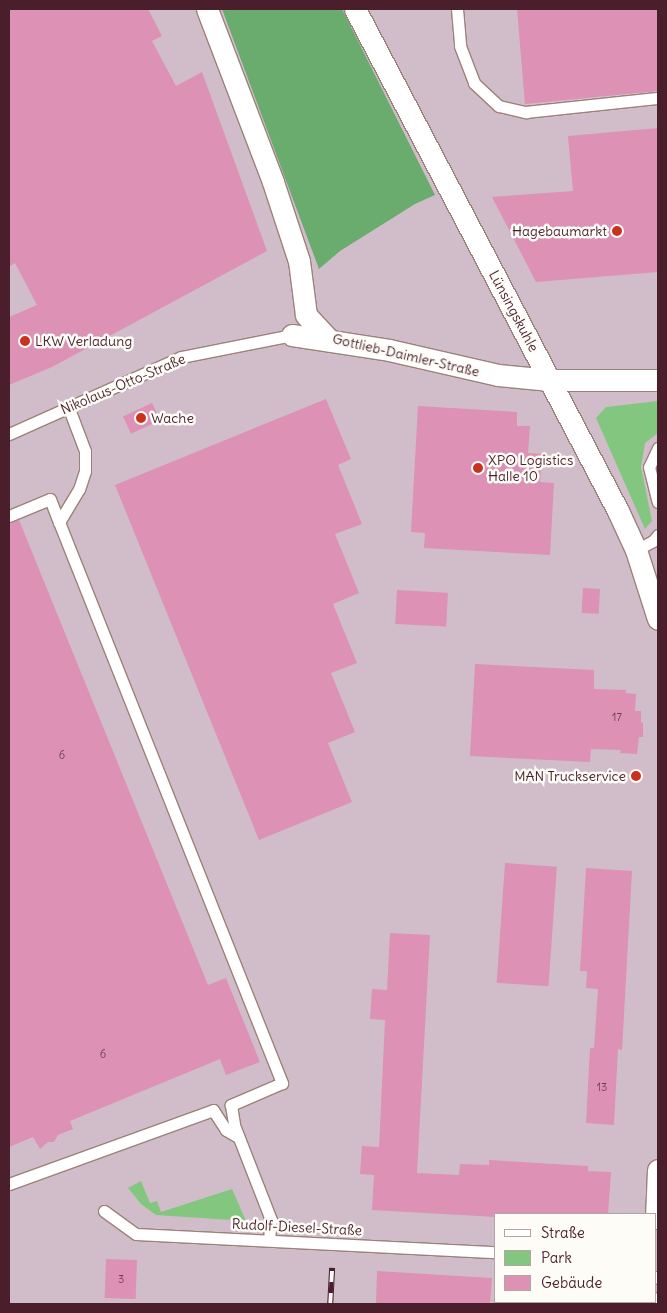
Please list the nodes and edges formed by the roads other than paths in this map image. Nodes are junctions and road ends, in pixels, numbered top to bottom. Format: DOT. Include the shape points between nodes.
graph roads {
  1 [pos="207,9"];
  2 [pos="355,9"];
  3 [pos="457,9"];
  4 [pos="658,98"];
  5 [pos="292,335"];
  6 [pos="329,340"];
  7 [pos="550,380"];
  8 [pos="658,380"];
  9 [pos="68,406"];
  10 [pos="9,434"];
  11 [pos="658,448"];
  12 [pos="658,502"];
  13 [pos="9,516"];
  14 [pos="59,522"];
  15 [pos="658,535"];
  16 [pos="636,550"];
  17 [pos="658,619"];
  18 [pos="238,1137"];
  19 [pos="658,1170"];
  20 [pos="9,1184"];
  21 [pos="104,1211"];
  22 [pos="656,1213"];
  23 [pos="268,1240"];
  24 [pos="494,1252"];
  1 -- 6 [label="street, Gottlieb-Daimler-Straße" via="273,182 299,261 306,315"];
  2 -- 7 [label="street, Lünsingskuhle"];
  3 -- 4 [label="lane" via="460,46 474,83 499,106 526,112"];
  5 -- 6 [label="street, Nikolaus-Otto-Straße"];
  5 -- 9 [label="lane, Nikolaus-Otto-Straße" via="181,357"];
  6 -- 7 [label="street, Gottlieb-Daimler-Straße" via="498,375"];
  7 -- 8 [label="street, Gottlieb-Daimler-Straße"];
  7 -- 16 [label="street, Lünsingskuhle"];
  9 -- 10 [label="lane, Nikolaus-Otto-Straße"];
  9 -- 14 [label="lane" via="84,451 85,471 79,489"];
  11 -- 12 [label="lane" via="649,467"];
  13 -- 14 [label="lane" via="50,499"];
  14 -- 18 [label="lane" via="282,1083 231,1105"];
  15 -- 16 [label="lane"];
  16 -- 17 [label="street, Lünsingskuhle"];
  18 -- 20 [label="lane" via="226,1130 213,1110"];
  18 -- 23 [label="lane" via="271,1220"];
  19 -- 22 [label="street"];
  21 -- 23 [label="lane, Rudolf-Diesel-Straße" via="136,1234"];
  23 -- 24 [label="lane, Rudolf-Diesel-Straße"];
}
